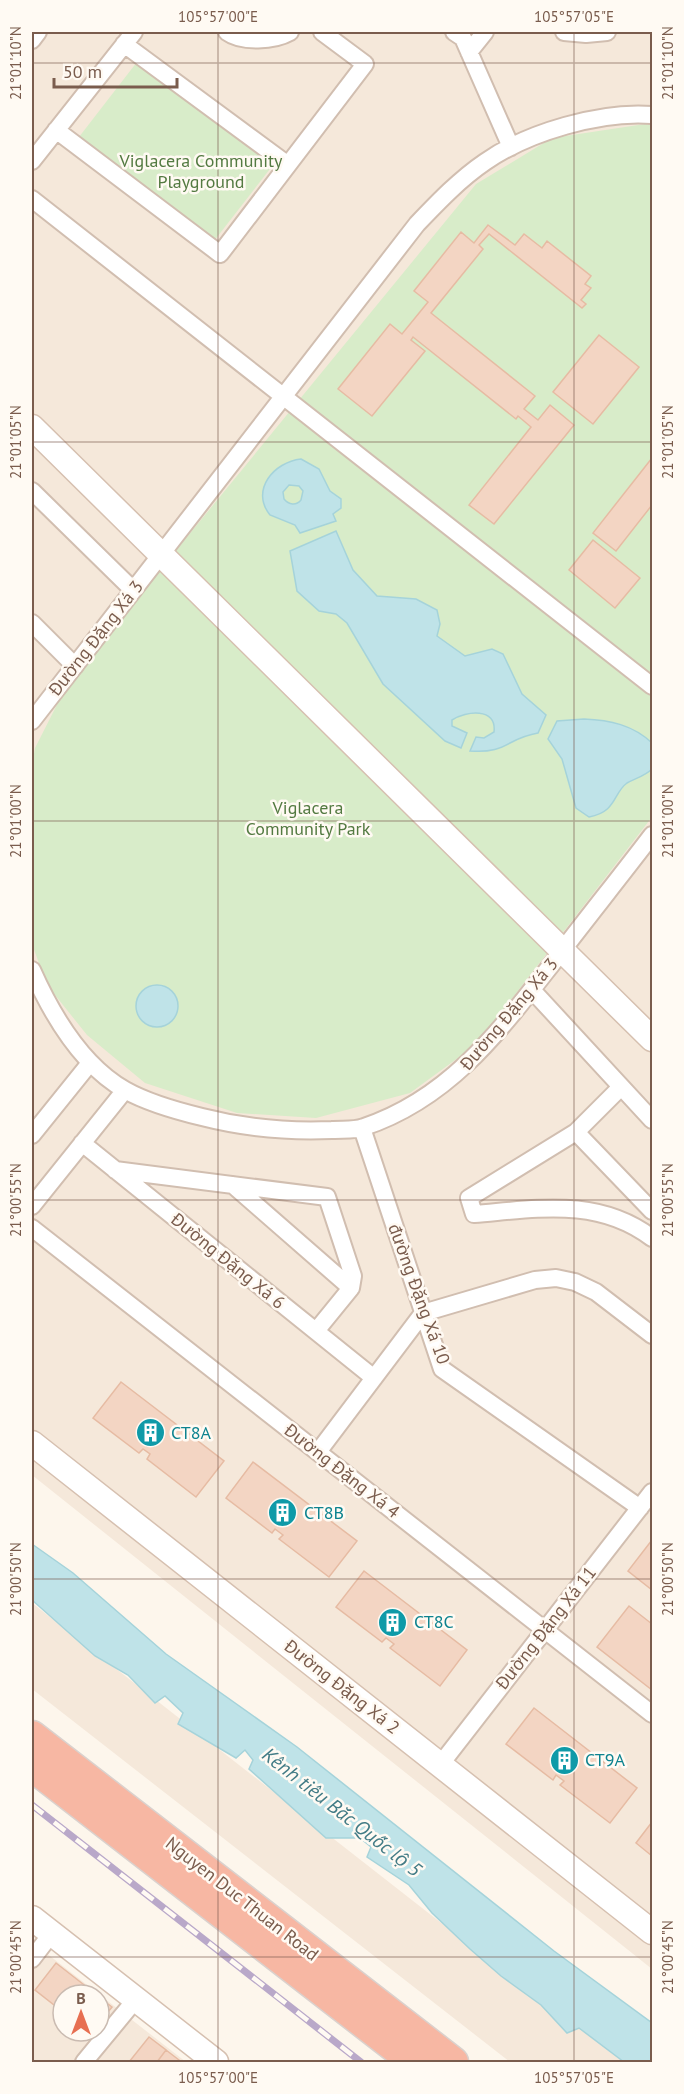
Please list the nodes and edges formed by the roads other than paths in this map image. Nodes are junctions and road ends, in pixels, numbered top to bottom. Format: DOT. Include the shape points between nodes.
graph roads {
  1 [pos="227,32"];
  2 [pos="290,32"];
  3 [pos="322,32"];
  4 [pos="485,32"];
  5 [pos="564,32"];
  6 [pos="608,32"];
  7 [pos="129,38"];
  8 [pos="464,38"];
  9 [pos="652,115"];
  10 [pos="56,130"];
  11 [pos="512,147"];
  12 [pos="32,161"];
  13 [pos="288,165"];
  14 [pos="32,199"];
  15 [pos="283,396"];
  16 [pos="32,427"];
  17 [pos="32,492"];
  18 [pos="161,554"];
  19 [pos="133,590"];
  20 [pos="32,623"];
  21 [pos="75,666"];
  22 [pos="652,686"];
  23 [pos="32,721"];
  24 [pos="652,835"];
  25 [pos="562,951"];
  26 [pos="32,970"];
  27 [pos="532,990"];
  28 [pos="652,1039"];
  29 [pos="90,1062"];
  30 [pos="620,1088"];
  31 [pos="125,1090"];
  32 [pos="38,1114"];
  33 [pos="652,1120"];
  34 [pos="362,1128"];
  35 [pos="576,1132"];
  36 [pos="32,1136"];
  37 [pos="82,1143"];
  38 [pos="115,1170"];
  39 [pos="233,1185"];
  40 [pos="32,1206"];
  41 [pos="652,1211"];
  42 [pos="32,1228"];
  43 [pos="652,1238"];
  44 [pos="351,1288"];
  45 [pos="423,1313"];
  46 [pos="316,1331"];
  47 [pos="652,1335"];
  48 [pos="374,1378"];
  49 [pos="32,1443"];
  50 [pos="318,1452"];
  51 [pos="652,1492"];
  52 [pos="640,1508"];
  53 [pos="545,1630"];
  54 [pos="652,1714"];
  55 [pos="32,1736"];
  56 [pos="440,1765"];
  57 [pos="32,1766"];
  58 [pos="32,1918"];
  59 [pos="652,1932"];
  60 [pos="51,1933"];
  61 [pos="32,1959"];
  62 [pos="135,2000"];
  63 [pos="84,2062"];
  64 [pos="216,2062"];
  65 [pos="414,2062"];
  66 [pos="453,2062"];
  1 -- 2 [label="street" via="257,39"];
  3 -- 13 [label="street" via="365,64"];
  4 -- 8 [label="street"];
  5 -- 6 [label="street"];
  7 -- 10 [label="street"];
  7 -- 13 [label="street"];
  8 -- 11 [label="street"];
  9 -- 11 [label="street, Đường Đặng Xá 3" via="631,113 587,121"];
  10 -- 12 [label="street"];
  10 -- 13 [label="street" via="220,254"];
  11 -- 15 [label="street, Đường Đặng Xá 3" via="486,161 417,224"];
  14 -- 15 [label="street"];
  15 -- 18 [label="street, Đường Đặng Xá 3"];
  15 -- 22 [label="street"];
  16 -- 18 [label="street"];
  17 -- 19 [label="street"];
  18 -- 19 [label="street, Đường Đặng Xá 3"];
  18 -- 25 [label="street"];
  19 -- 21 [label="street, Đường Đặng Xá 3"];
  20 -- 21 [label="street"];
  21 -- 23 [label="street, Đường Đặng Xá 3"];
  24 -- 25 [label="street, Đường Đặng Xá 3"];
  25 -- 27 [label="street, Đường Đặng Xá 3"];
  25 -- 28 [label="street"];
  26 -- 29 [label="street, Đường Đặng Xá 3" via="65,1030"];
  27 -- 30 [label="street"];
  27 -- 34 [label="street, Đường Đặng Xá 3" via="460,1072 414,1103"];
  29 -- 31 [label="street, Đường Đặng Xá 3"];
  29 -- 32 [label="street"];
  30 -- 33 [label="street"];
  30 -- 35 [label="street"];
  31 -- 34 [label="street, Đường Đặng Xá 3" via="181,1112 240,1127 300,1131"];
  31 -- 37 [label="street"];
  32 -- 36 [label="street"];
  34 -- 45 [label="street, đường Đặng Xá 10"];
  35 -- 41 [label="street"];
  35 -- 43 [label="street" via="469,1197 474,1214 556,1206 603,1214"];
  37 -- 38 [label="street, Đường Đặng Xá 6"];
  37 -- 40 [label="street"];
  38 -- 39 [label="street"];
  38 -- 46 [label="street, Đường Đặng Xá 6"];
  39 -- 44 [label="street"];
  39 -- 44 [label="street" via="327,1197 353,1276"];
  42 -- 50 [label="street, Đường Đặng Xá 4"];
  44 -- 46 [label="street"];
  45 -- 47 [label="street" via="535,1280 556,1278 596,1292"];
  45 -- 48 [label="street"];
  45 -- 52 [label="street, đường Đặng Xá 10" via="442,1369"];
  46 -- 48 [label="street, Đường Đặng Xá 6"];
  48 -- 50 [label="street"];
  49 -- 56 [label="street, Đường Đặng Xá 2"];
  50 -- 53 [label="street, Đường Đặng Xá 4"];
  51 -- 52 [label="street, Đường Đặng Xá 11"];
  52 -- 53 [label="street, Đường Đặng Xá 11"];
  53 -- 54 [label="street, Đường Đặng Xá 4"];
  53 -- 56 [label="street, Đường Đặng Xá 11"];
  55 -- 66 [label="highway, Nguyen Duc Thuan Road"];
  56 -- 59 [label="street, Đường Đặng Xá 2"];
  57 -- 65 [label="highway, Nguyen Duc Thuan Road"];
  58 -- 60 [label="street"];
  60 -- 61 [label="street"];
  60 -- 62 [label="street"];
  62 -- 63 [label="street"];
  62 -- 64 [label="street"];
}
